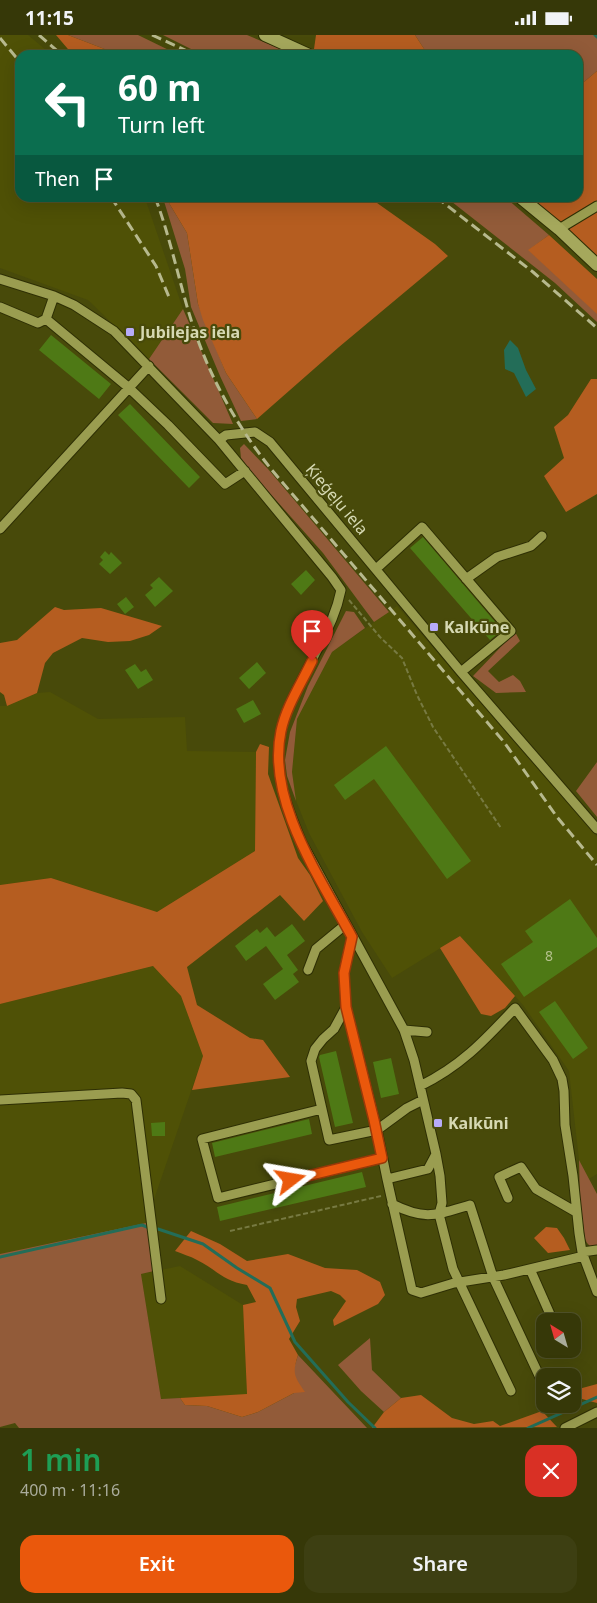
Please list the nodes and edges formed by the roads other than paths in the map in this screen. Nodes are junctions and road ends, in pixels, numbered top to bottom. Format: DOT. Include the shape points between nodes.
graph roads {
  1 [pos="265,35"];
  2 [pos="298,50"];
  3 [pos="526,202"];
  4 [pos="597,206"];
  5 [pos="560,229"];
  6 [pos="597,265"];
  7 [pos="0,279"];
  8 [pos="54,296"];
  9 [pos="0,307"];
  10 [pos="46,319"];
  11 [pos="149,366"];
  12 [pos="128,387"];
  13 [pos="219,440"];
  14 [pos="245,471"];
  15 [pos="0,529"];
  16 [pos="542,536"];
  17 [pos="376,569"];
  18 [pos="466,579"];
  19 [pos="461,672"];
  20 [pos="597,829"];
  21 [pos="345,925"];
  22 [pos="352,937"];
  23 [pos="308,970"];
  24 [pos="346,1007"];
  25 [pos="404,1030"];
  26 [pos="427,1032"];
  27 [pos="420,1086"];
  28 [pos="0,1100"];
  29 [pos="423,1100"];
  30 [pos="322,1109"];
  31 [pos="377,1130"];
  32 [pos="436,1154"];
  33 [pos="382,1158"];
  34 [pos="387,1179"];
  35 [pos="508,1198"];
  36 [pos="392,1204"];
  37 [pos="576,1212"];
  38 [pos="439,1214"];
  39 [pos="597,1250"];
  40 [pos="583,1254"];
  41 [pos="530,1269"];
  42 [pos="493,1277"];
  43 [pos="458,1283"];
  44 [pos="597,1292"];
  45 [pos="161,1299"];
  46 [pos="549,1313"];
  47 [pos="536,1369"];
  48 [pos="511,1391"];
  49 [pos="597,1412"];
  50 [pos="566,1428"];
  1 -- 2 [label="main road"];
  3 -- 5 [label="main road"];
  4 -- 5 [label="street"];
  5 -- 6 [label="main road"];
  7 -- 8 [label="street"];
  8 -- 10 [label="street"];
  8 -- 11 [label="street" via="114,331"];
  9 -- 10 [label="street" via="38,323"];
  10 -- 12 [label="street"];
  11 -- 12 [label="street"];
  11 -- 13 [label="street"];
  12 -- 14 [label="street" via="225,484"];
  12 -- 15 [label="street"];
  13 -- 14 [label="street"];
  13 -- 17 [label="street, Ķieģeļu iela" via="226,435 255,432 270,442"];
  14 -- 21 [label="street" via="341,591 337,610 287,713 278,759 280,782 302,843"];
  16 -- 18 [label="street" via="531,545 497,557"];
  17 -- 18 [label="street" via="422,527"];
  17 -- 19 [label="street, Ķieģeļu iela"];
  18 -- 19 [label="street" via="511,631"];
  19 -- 20 [label="street, Ķieģeļu iela"];
  21 -- 22 [label="street"];
  21 -- 23 [label="street" via="316,949"];
  22 -- 24 [label="street" via="344,973"];
  22 -- 25 [label="street"];
  24 -- 30 [label="street" via="311,1061"];
  24 -- 31 [label="street"];
  25 -- 26 [label="street"];
  25 -- 27 [label="street"];
  27 -- 29 [label="street"];
  27 -- 37 [label="street" via="457,1065 515,1007 553,1060 562,1079"];
  28 -- 45 [label="street" via="122,1093 131,1094 136,1099"];
  29 -- 31 [label="street"];
  29 -- 32 [label="street"];
  30 -- 31 [label="street" via="329,1139"];
  30 -- 33 [label="street" via="202,1139 218,1198"];
  31 -- 33 [label="street"];
  32 -- 34 [label="street" via="428,1169"];
  32 -- 38 [label="street" via="442,1203"];
  33 -- 34 [label="street"];
  34 -- 36 [label="street"];
  35 -- 37 [label="street" via="499,1177 522,1167 536,1189"];
  36 -- 38 [label="street" via="408,1212"];
  36 -- 43 [label="street" via="412,1290 421,1293"];
  37 -- 40 [label="street"];
  38 -- 42 [label="street" via="470,1205"];
  38 -- 43 [label="street"];
  39 -- 40 [label="street"];
  40 -- 41 [label="street"];
  40 -- 44 [label="street"];
  41 -- 42 [label="street"];
  41 -- 46 [label="street"];
  42 -- 43 [label="street"];
  42 -- 47 [label="street"];
  43 -- 48 [label="street"];
  49 -- 50 [label="street"];
}
